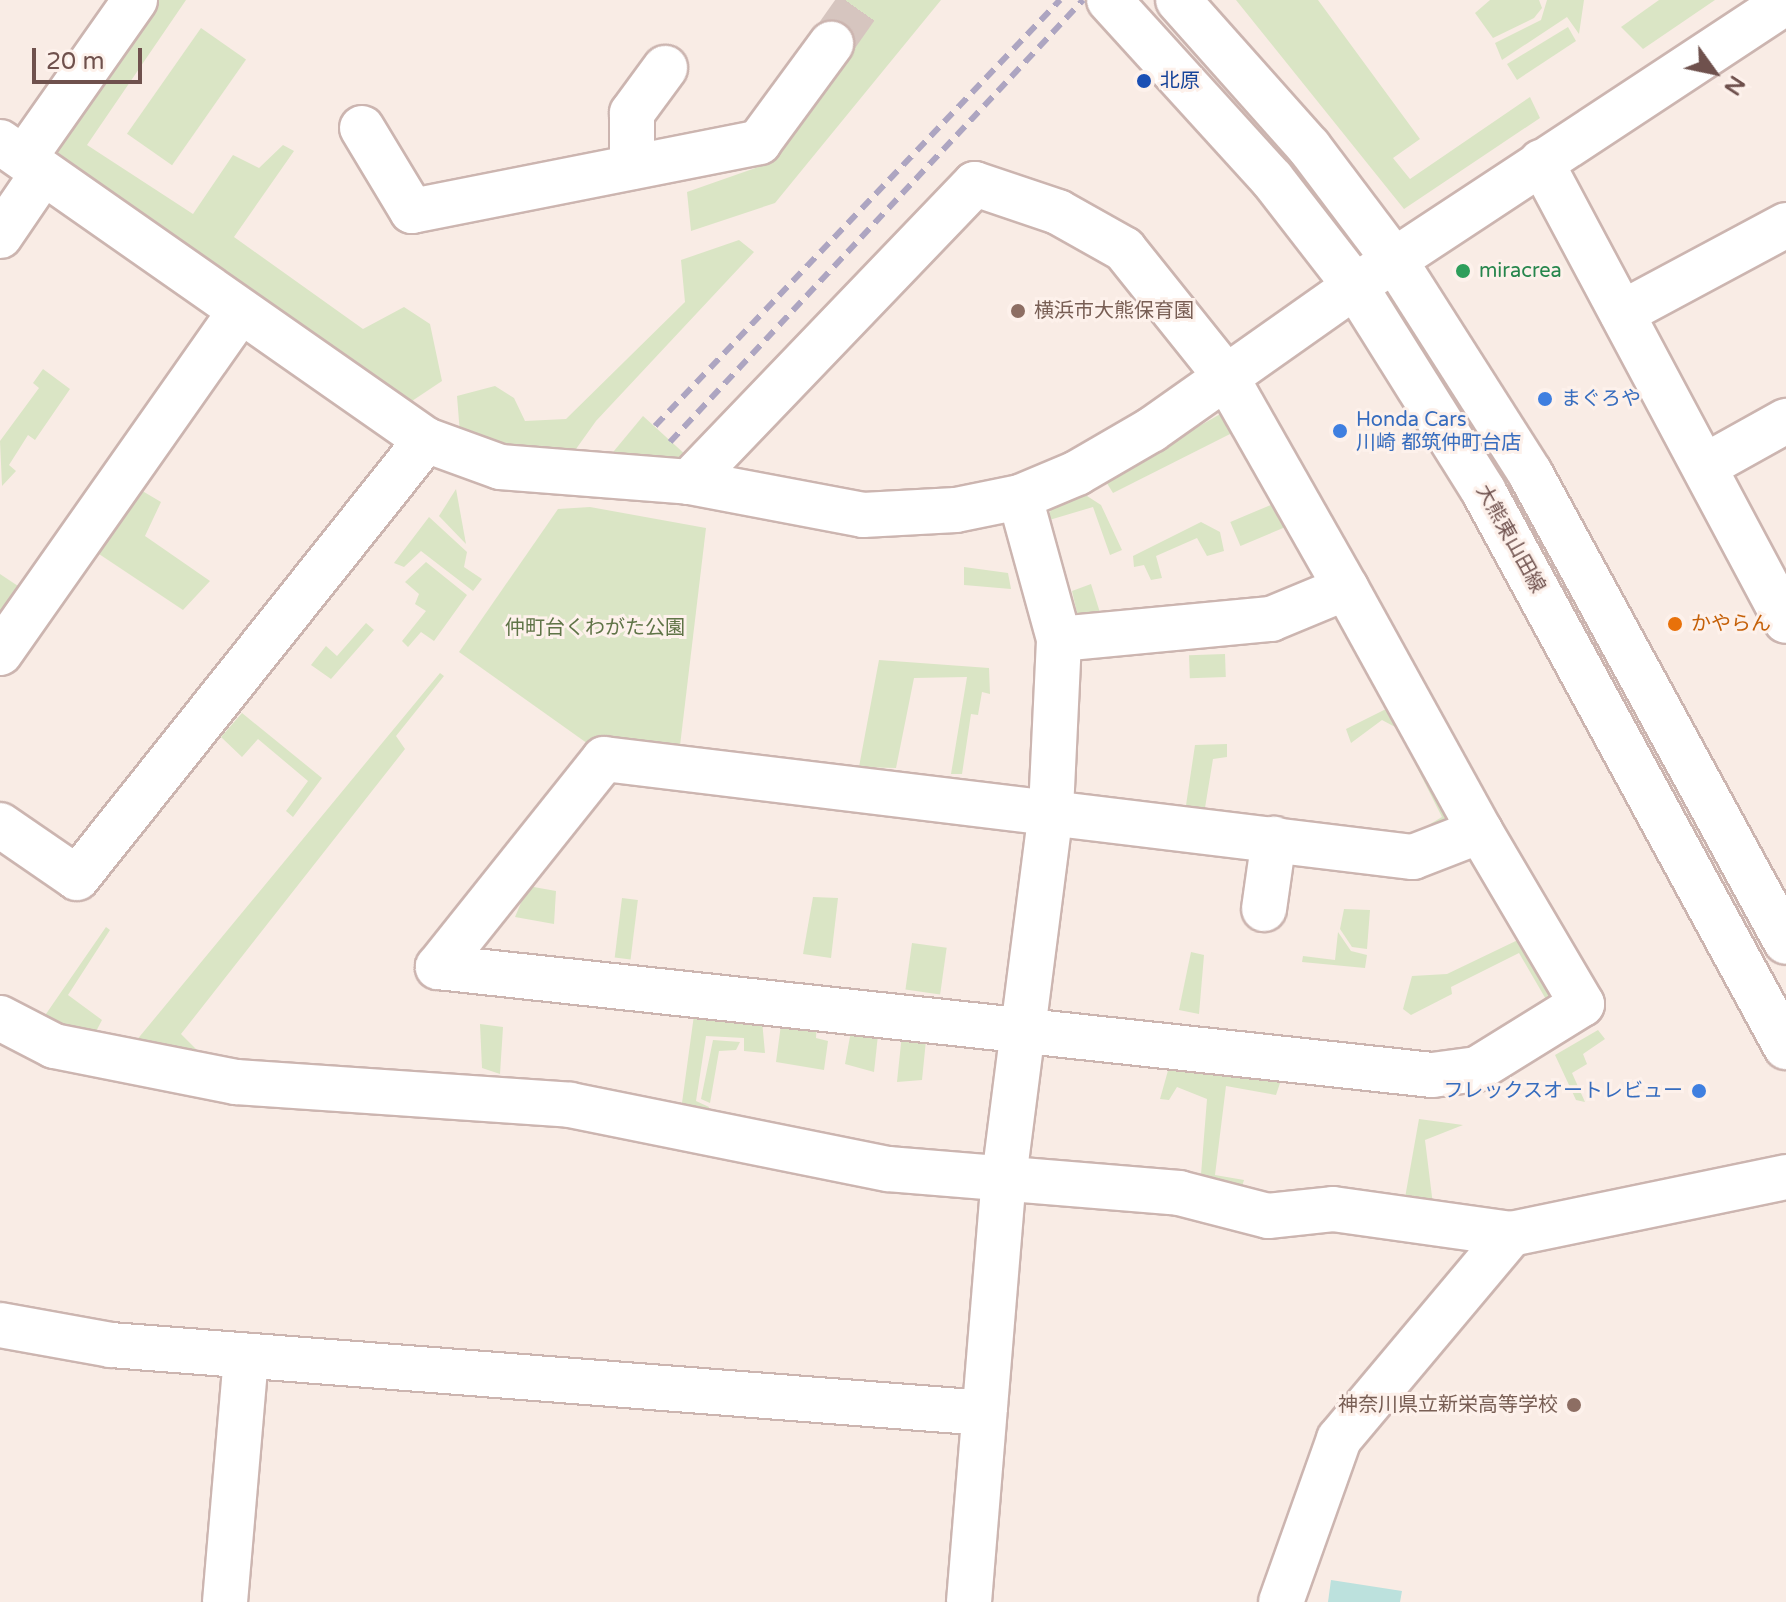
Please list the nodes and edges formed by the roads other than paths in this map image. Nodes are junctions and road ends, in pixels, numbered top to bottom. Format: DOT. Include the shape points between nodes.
graph roads {
  1 [pos="135,0"];
  2 [pos="1109,0"];
  3 [pos="1178,0"];
  4 [pos="1786,2"];
  5 [pos="831,44"];
  6 [pos="665,68"];
  7 [pos="362,128"];
  8 [pos="22,158"];
  9 [pos="1541,162"];
  10 [pos="632,167"];
  11 [pos="1786,225"];
  12 [pos="0,236"];
  13 [pos="1395,261"];
  14 [pos="1355,286"];
  15 [pos="240,311"];
  16 [pos="1622,313"];
  17 [pos="1225,375"];
  18 [pos="1786,421"];
  19 [pos="426,440"];
  20 [pos="1705,466"];
  21 [pos="689,482"];
  22 [pos="1020,497"];
  23 [pos="1346,588"];
  24 [pos="1785,616"];
  25 [pos="1059,639"];
  26 [pos="0,653"];
  27 [pos="1051,810"];
  28 [pos="0,825"];
  29 [pos="1480,831"];
  30 [pos="1274,839"];
  31 [pos="1264,909"];
  32 [pos="1786,942"];
  33 [pos="0,1018"];
  34 [pos="1022,1028"];
  35 [pos="1786,1047"];
  36 [pos="1786,1177"];
  37 [pos="1004,1178"];
  38 [pos="1511,1234"];
  39 [pos="0,1325"];
  40 [pos="246,1356"];
  41 [pos="984,1413"];
  42 [pos="225,1602"];
  43 [pos="969,1602"];
  44 [pos="1281,1602"];
  1 -- 8 [label="street"];
  2 -- 14 [label="street, 大熊東山田線" via="1272,179"];
  3 -- 13 [label="street" via="1309,147"];
  4 -- 9 [label="street"];
  5 -- 10 [label="street" via="759,142"];
  6 -- 10 [label="street" via="632,113"];
  7 -- 10 [label="street" via="412,211"];
  8 -- 12 [label="street"];
  8 -- 15 [label="street"];
  9 -- 13 [label="street"];
  9 -- 16 [label="street"];
  11 -- 16 [label="street"];
  13 -- 14 [label="street"];
  13 -- 32 [label="street" via="1530,473"];
  14 -- 17 [label="street"];
  14 -- 35 [label="street, 大熊東山田線" via="1484,492"];
  15 -- 19 [label="street"];
  15 -- 26 [label="street"];
  16 -- 20 [label="street"];
  17 -- 21 [label="street" via="1124,249 1058,212 975,184"];
  17 -- 22 [label="street" via="1151,430 1077,473"];
  17 -- 23 [label="street"];
  18 -- 20 [label="street"];
  19 -- 21 [label="street" via="500,467"];
  19 -- 28 [label="street" via="77,878"];
  20 -- 24 [label="street"];
  21 -- 22 [label="street" via="863,515 956,510"];
  22 -- 25 [label="street"];
  23 -- 25 [label="street" via="1271,619"];
  23 -- 29 [label="street"];
  25 -- 27 [label="street"];
  27 -- 30 [label="street"];
  27 -- 34 [label="street"];
  27 -- 34 [label="street" via="604,759 438,967"];
  29 -- 30 [label="street" via="1413,857"];
  29 -- 34 [label="street" via="1582,1004 1477,1069 1432,1075"];
  30 -- 31 [label="street"];
  33 -- 37 [label="street" via="54,1046 236,1082 570,1105 820,1158"];
  34 -- 37 [label="street"];
  36 -- 38 [label="street"];
  37 -- 38 [label="street" via="1179,1193 1268,1216 1333,1209"];
  37 -- 41 [label="street"];
  38 -- 44 [label="street" via="1339,1439"];
  39 -- 40 [label="street" via="111,1345"];
  40 -- 41 [label="street"];
  40 -- 42 [label="street"];
  41 -- 43 [label="street"];
}
